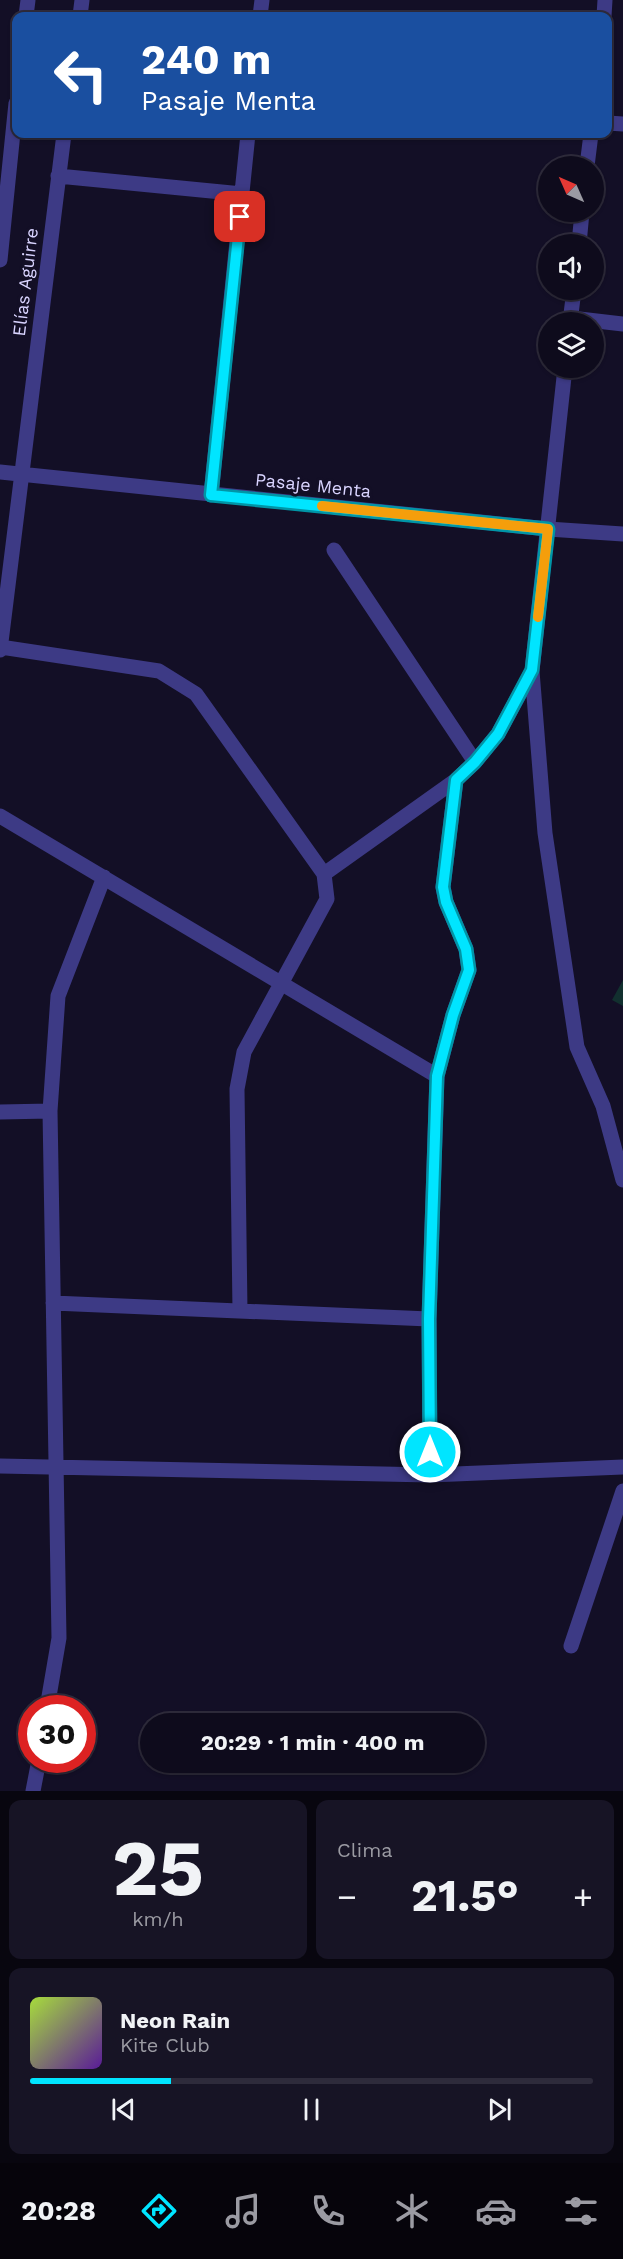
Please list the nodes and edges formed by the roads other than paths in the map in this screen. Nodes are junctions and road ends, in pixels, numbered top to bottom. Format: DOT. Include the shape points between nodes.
graph roads {
  1 [pos="12,138"];
  2 [pos="63,138"];
  3 [pos="248,138"];
  4 [pos="590,138"];
  5 [pos="588,156"];
  6 [pos="58,176"];
  7 [pos="242,194"];
  8 [pos="0,260"];
  9 [pos="604,323"];
  10 [pos="623,324"];
  11 [pos="564,378"];
  12 [pos="0,472"];
  13 [pos="21,475"];
  14 [pos="211,495"];
  15 [pos="548,529"];
  16 [pos="623,534"];
  17 [pos="334,550"];
  18 [pos="0,648"];
  19 [pos="532,670"];
  20 [pos="475,762"];
  21 [pos="456,780"];
  22 [pos="0,816"];
  23 [pos="324,874"];
  24 [pos="104,877"];
  25 [pos="281,983"];
  26 [pos="437,1076"];
  27 [pos="0,1112"];
  28 [pos="50,1112"];
  29 [pos="623,1180"];
  30 [pos="53,1304"];
  31 [pos="240,1311"];
  32 [pos="429,1319"];
  33 [pos="0,1466"];
  34 [pos="56,1467"];
  35 [pos="623,1467"];
  36 [pos="430,1475"];
  37 [pos="623,1491"];
  38 [pos="571,1646"];
  39 [pos="49,1695"];
  40 [pos="36,1773"];
  41 [pos="33,1791"];
  1 -- 8 [label="street, Elías Aguirre"];
  2 -- 6 [label="street, Elías Aguirre"];
  3 -- 7 [label="street"];
  4 -- 5 [label="street"];
  6 -- 7 [label="street"];
  6 -- 13 [label="street, Elías Aguirre"];
  7 -- 14 [label="street"];
  9 -- 10 [label="street"];
  11 -- 15 [label="street"];
  12 -- 13 [label="street, Pasaje Menta"];
  13 -- 14 [label="street, Pasaje Menta"];
  13 -- 18 [label="street, Elías Aguirre"];
  14 -- 15 [label="street, Pasaje Menta"];
  15 -- 16 [label="street, Pasaje Menta"];
  15 -- 19 [label="street"];
  17 -- 20 [label="street"];
  18 -- 23 [label="street" via="159,671 196,694"];
  19 -- 20 [label="street" via="498,734"];
  19 -- 29 [label="street" via="545,833 577,1047 603,1106"];
  20 -- 21 [label="street"];
  21 -- 23 [label="street"];
  21 -- 26 [label="street" via="443,887 466,949 469,970"];
  22 -- 24 [label="street"];
  23 -- 25 [label="street" via="327,899"];
  24 -- 25 [label="street"];
  24 -- 28 [label="street" via="58,996"];
  25 -- 26 [label="street"];
  25 -- 31 [label="street" via="244,1052 237,1089"];
  26 -- 32 [label="street"];
  27 -- 28 [label="street"];
  28 -- 30 [label="street"];
  30 -- 31 [label="street"];
  30 -- 34 [label="street"];
  31 -- 32 [label="street"];
  32 -- 36 [label="street"];
  33 -- 34 [label="street"];
  34 -- 36 [label="street"];
  34 -- 39 [label="street" via="59,1638"];
  35 -- 36 [label="street"];
  37 -- 38 [label="street"];
  40 -- 41 [label="street"];
}
